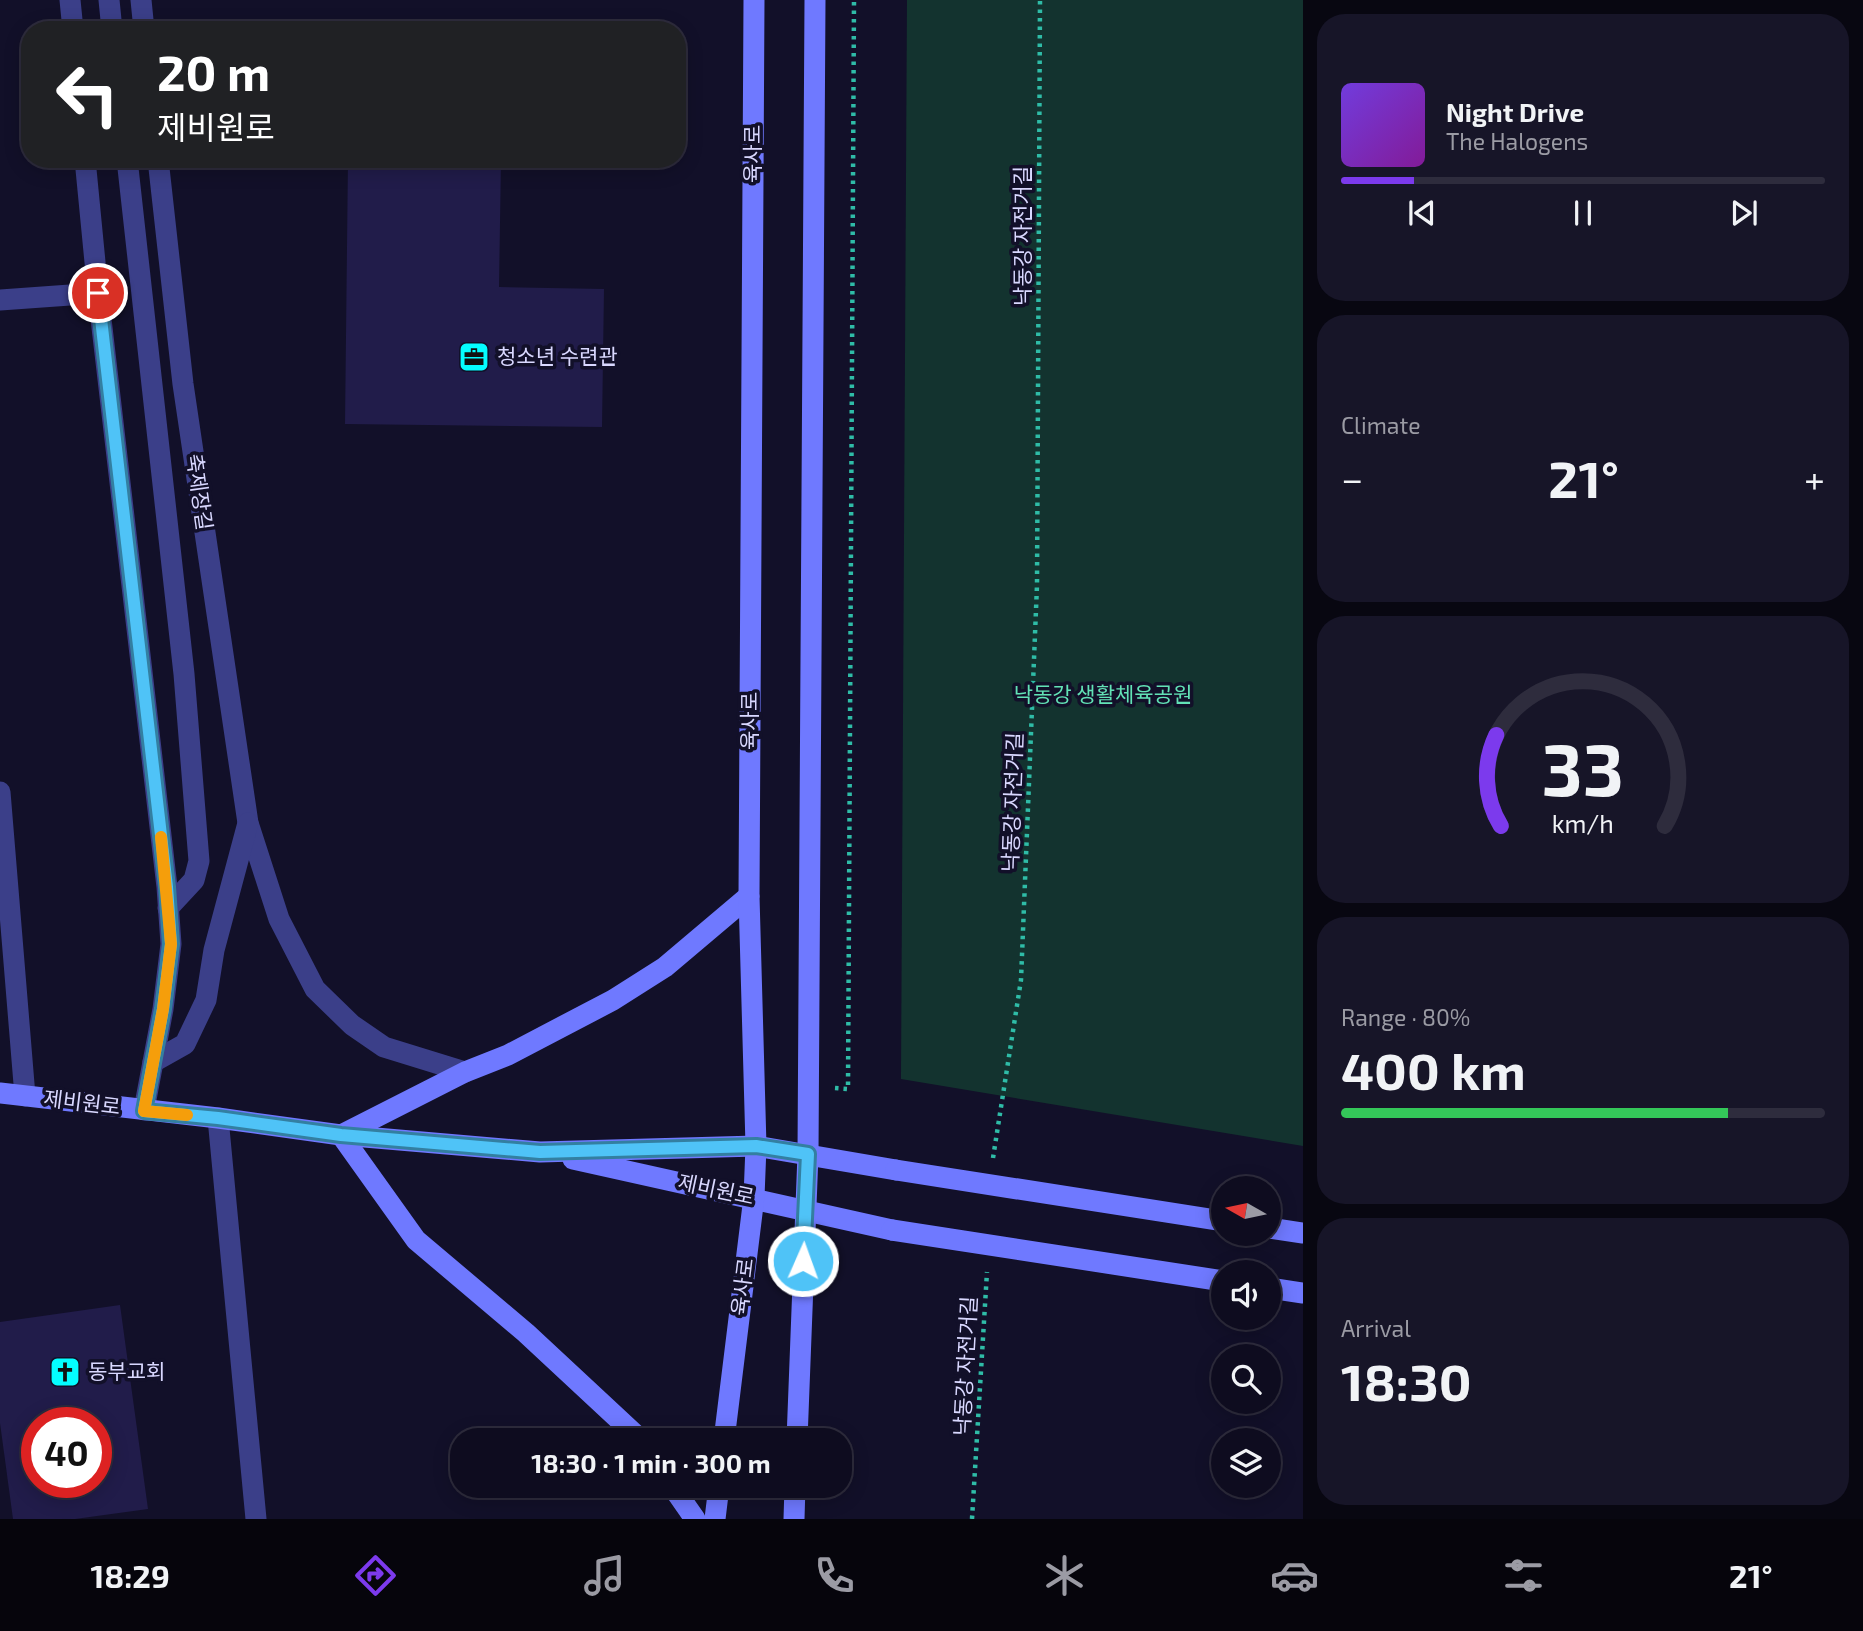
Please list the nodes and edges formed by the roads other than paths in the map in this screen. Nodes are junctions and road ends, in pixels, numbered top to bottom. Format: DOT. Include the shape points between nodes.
graph roads {
  1 [pos="70,0"];
  2 [pos="109,0"];
  3 [pos="141,0"];
  4 [pos="754,0"];
  5 [pos="815,0"];
  6 [pos="72,21"];
  7 [pos="111,21"];
  8 [pos="143,21"];
  9 [pos="86,168"];
  10 [pos="128,168"];
  11 [pos="159,168"];
  12 [pos="98,293"];
  13 [pos="0,300"];
  14 [pos="0,792"];
  15 [pos="248,823"];
  16 [pos="749,896"];
  17 [pos="168,908"];
  18 [pos="153,1062"];
  19 [pos="465,1072"];
  20 [pos="0,1093"];
  21 [pos="25,1096"];
  22 [pos="144,1111"];
  23 [pos="218,1118"];
  24 [pos="341,1135"];
  25 [pos="756,1146"];
  26 [pos="540,1152"];
  27 [pos="808,1154"];
  28 [pos="754,1197"];
  29 [pos="805,1210"];
  30 [pos="1211,1219"];
  31 [pos="1281,1230"];
  32 [pos="1303,1233"];
  33 [pos="1211,1279"];
  34 [pos="1281,1290"];
  35 [pos="1303,1293"];
  36 [pos="628,1428"];
  37 [pos="725,1428"];
  38 [pos="797,1428"];
  39 [pos="680,1498"];
  40 [pos="718,1498"];
  41 [pos="795,1498"];
  42 [pos="256,1519"];
  43 [pos="695,1519"];
  44 [pos="715,1519"];
  45 [pos="794,1519"];
  1 -- 6 [label="street"];
  2 -- 7 [label="street"];
  3 -- 8 [label="street"];
  4 -- 16 [label="street, 육사로"];
  5 -- 27 [label="street"];
  9 -- 12 [label="street"];
  10 -- 17 [label="street" via="200,860 194,880"];
  11 -- 15 [label="street, 축제장길" via="183,384"];
  12 -- 13 [label="street"];
  12 -- 17 [label="street"];
  14 -- 21 [label="street"];
  15 -- 18 [label="street" via="214,950 206,1000 185,1044"];
  15 -- 19 [label="street" via="279,919 315,989 352,1025 384,1047"];
  16 -- 19 [label="street" via="665,967 613,1000 508,1055"];
  16 -- 25 [label="street, 육사로"];
  17 -- 18 [label="street" via="171,944"];
  18 -- 22 [label="street"];
  19 -- 24 [label="street"];
  20 -- 21 [label="street, 제비원로"];
  21 -- 22 [label="street, 제비원로"];
  22 -- 23 [label="street, 제비원로"];
  23 -- 24 [label="street, 제비원로"];
  23 -- 42 [label="street"];
  24 -- 26 [label="street, 제비원로"];
  24 -- 36 [label="street" via="416,1240"];
  25 -- 26 [label="street, 제비원로"];
  25 -- 27 [label="street, 제비원로"];
  25 -- 28 [label="street, 육사로"];
  26 -- 28 [label="street, 제비원로"];
  27 -- 29 [label="street"];
  27 -- 30 [label="street, 제비원로, bridge"];
  28 -- 29 [label="street, 제비원로"];
  28 -- 37 [label="street, 육사로"];
  29 -- 33 [label="street, 제비원로, bridge" via="892,1230"];
  29 -- 38 [label="street"];
  31 -- 32 [label="street"];
  34 -- 35 [label="street"];
  39 -- 43 [label="street"];
  40 -- 44 [label="street"];
  41 -- 45 [label="street"];
}
